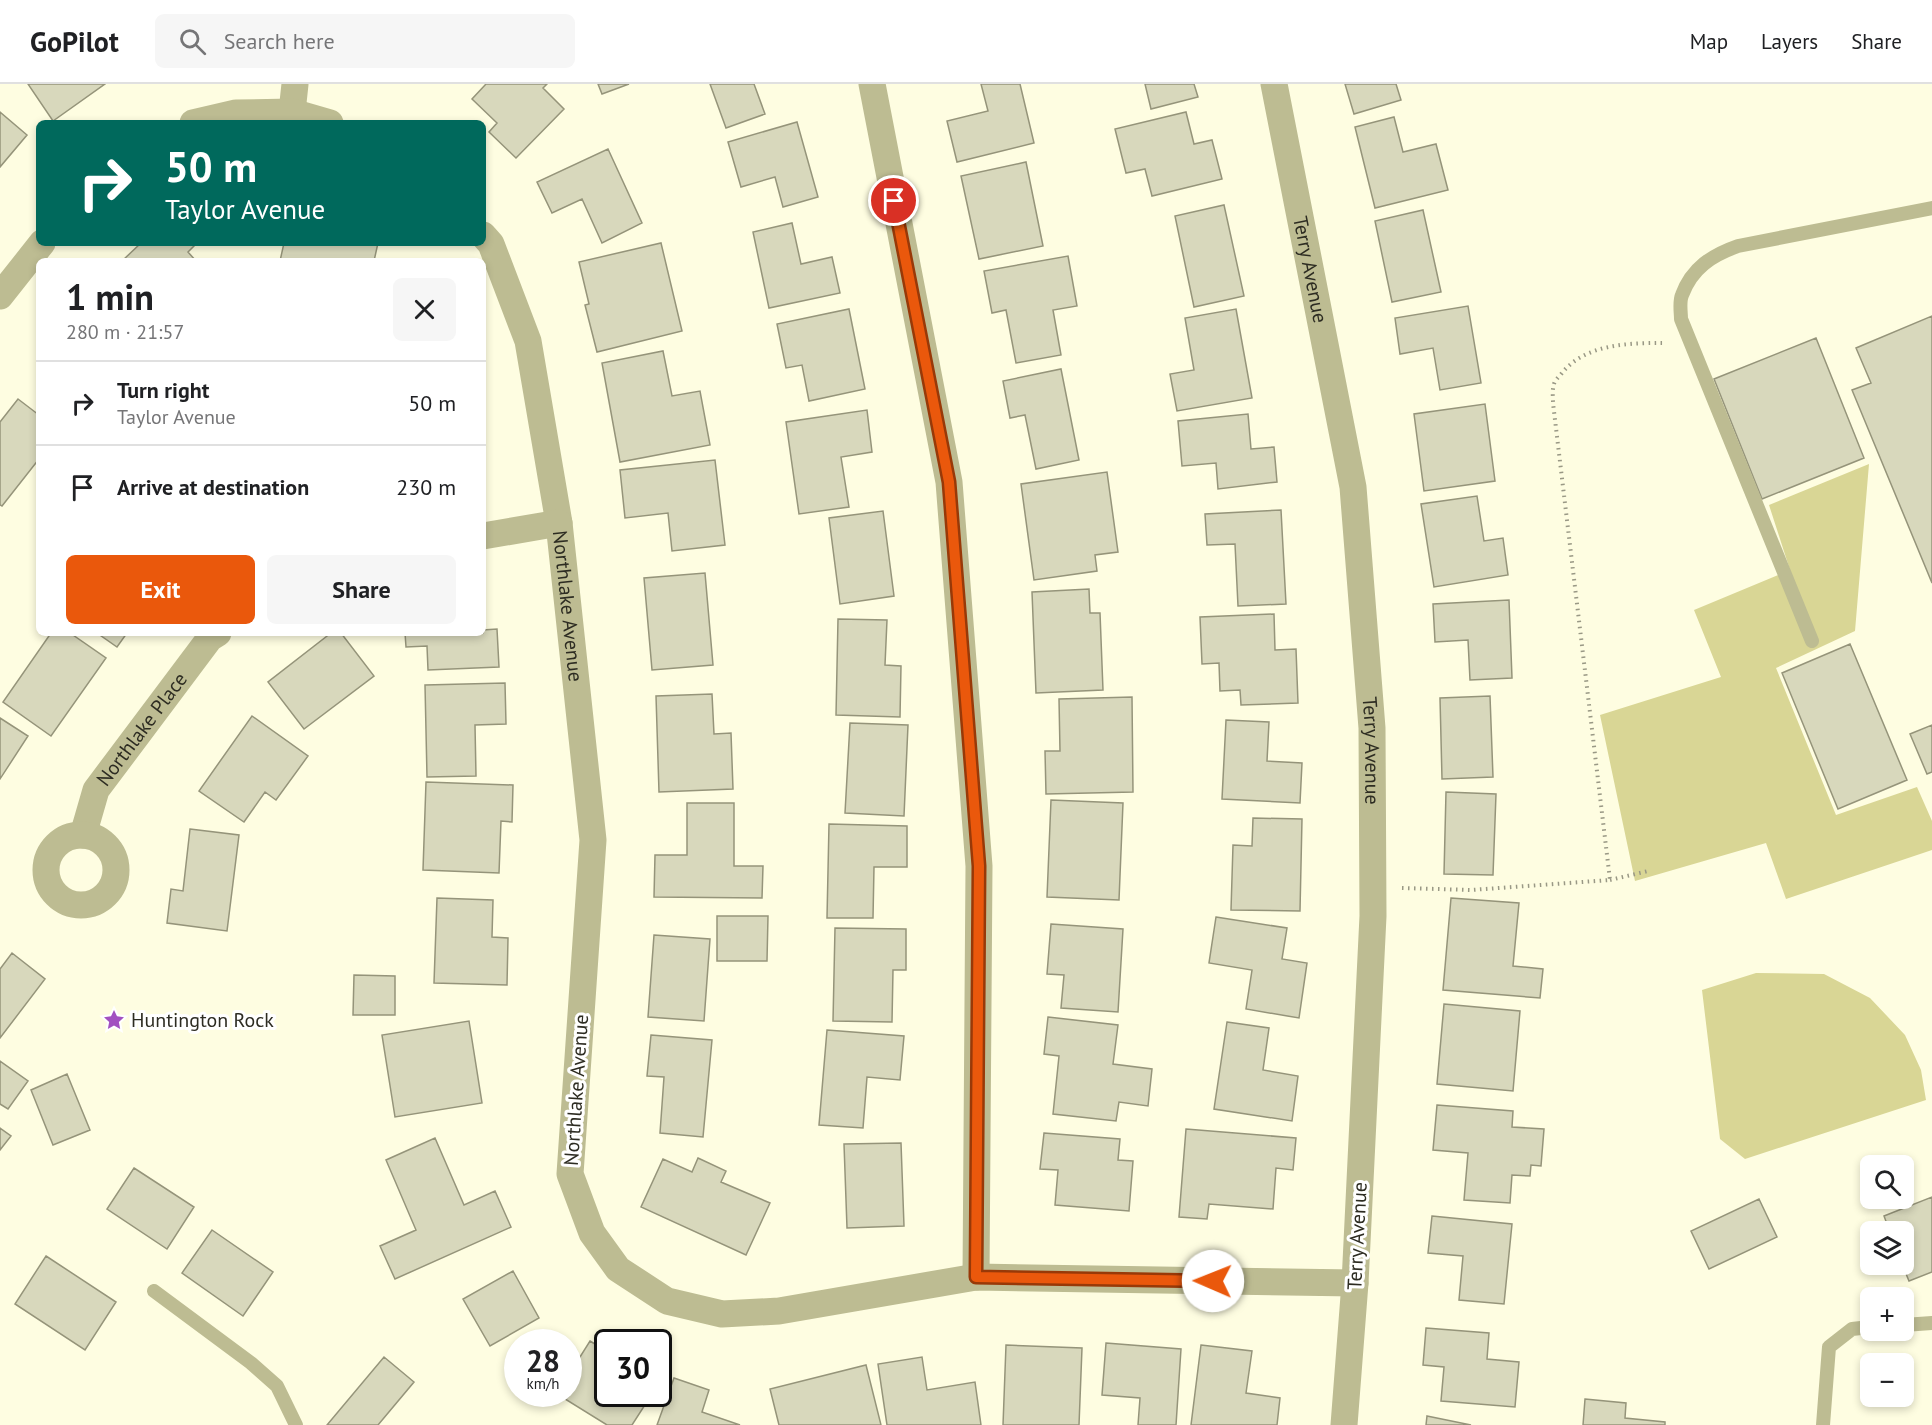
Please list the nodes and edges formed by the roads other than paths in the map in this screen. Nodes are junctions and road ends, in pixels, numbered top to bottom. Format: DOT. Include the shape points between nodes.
graph roads {
  1 [pos="295,84"];
  2 [pos="872,84"];
  3 [pos="1274,84"];
  4 [pos="292,112"];
  5 [pos="206,120"];
  6 [pos="320,120"];
  7 [pos="1932,208"];
  8 [pos="486,238"];
  9 [pos="40,246"];
  10 [pos="0,296"];
  11 [pos="559,523"];
  12 [pos="486,535"];
  13 [pos="213,636"];
  14 [pos="1812,641"];
  15 [pos="83,835"];
  16 [pos="976,1277"];
  17 [pos="1355,1283"];
  18 [pos="154,1291"];
  19 [pos="1932,1323"];
  20 [pos="1914,1324"];
  21 [pos="1860,1328"];
  22 [pos="296,1425"];
  23 [pos="1344,1425"];
  24 [pos="1823,1425"];
  1 -- 4 [label="street"];
  2 -- 16 [label="street" via="949,482 979,866"];
  3 -- 17 [label="street, Terry Avenue" via="1353,487 1372,728 1373,916"];
  4 -- 5 [label="street" via="236,113"];
  4 -- 6 [label="street"];
  7 -- 14 [label="lane" via="1716,253 1695,272 1681,297 1681,319"];
  8 -- 11 [label="street, Northlake Avenue" via="528,341"];
  9 -- 10 [label="street"];
  11 -- 12 [label="street"];
  11 -- 16 [label="street, Northlake Avenue" via="593,840 570,1174 592,1233 618,1269 667,1301 722,1314 779,1311"];
  13 -- 15 [label="street, Northlake Place" via="96,790"];
  16 -- 17 [label="street, Northlake Avenue"];
  17 -- 23 [label="street, Terry Avenue"];
  18 -- 22 [label="lane" via="277,1386"];
  19 -- 20 [label="lane"];
  21 -- 24 [label="lane" via="1852,1329 1829,1347"];
}
